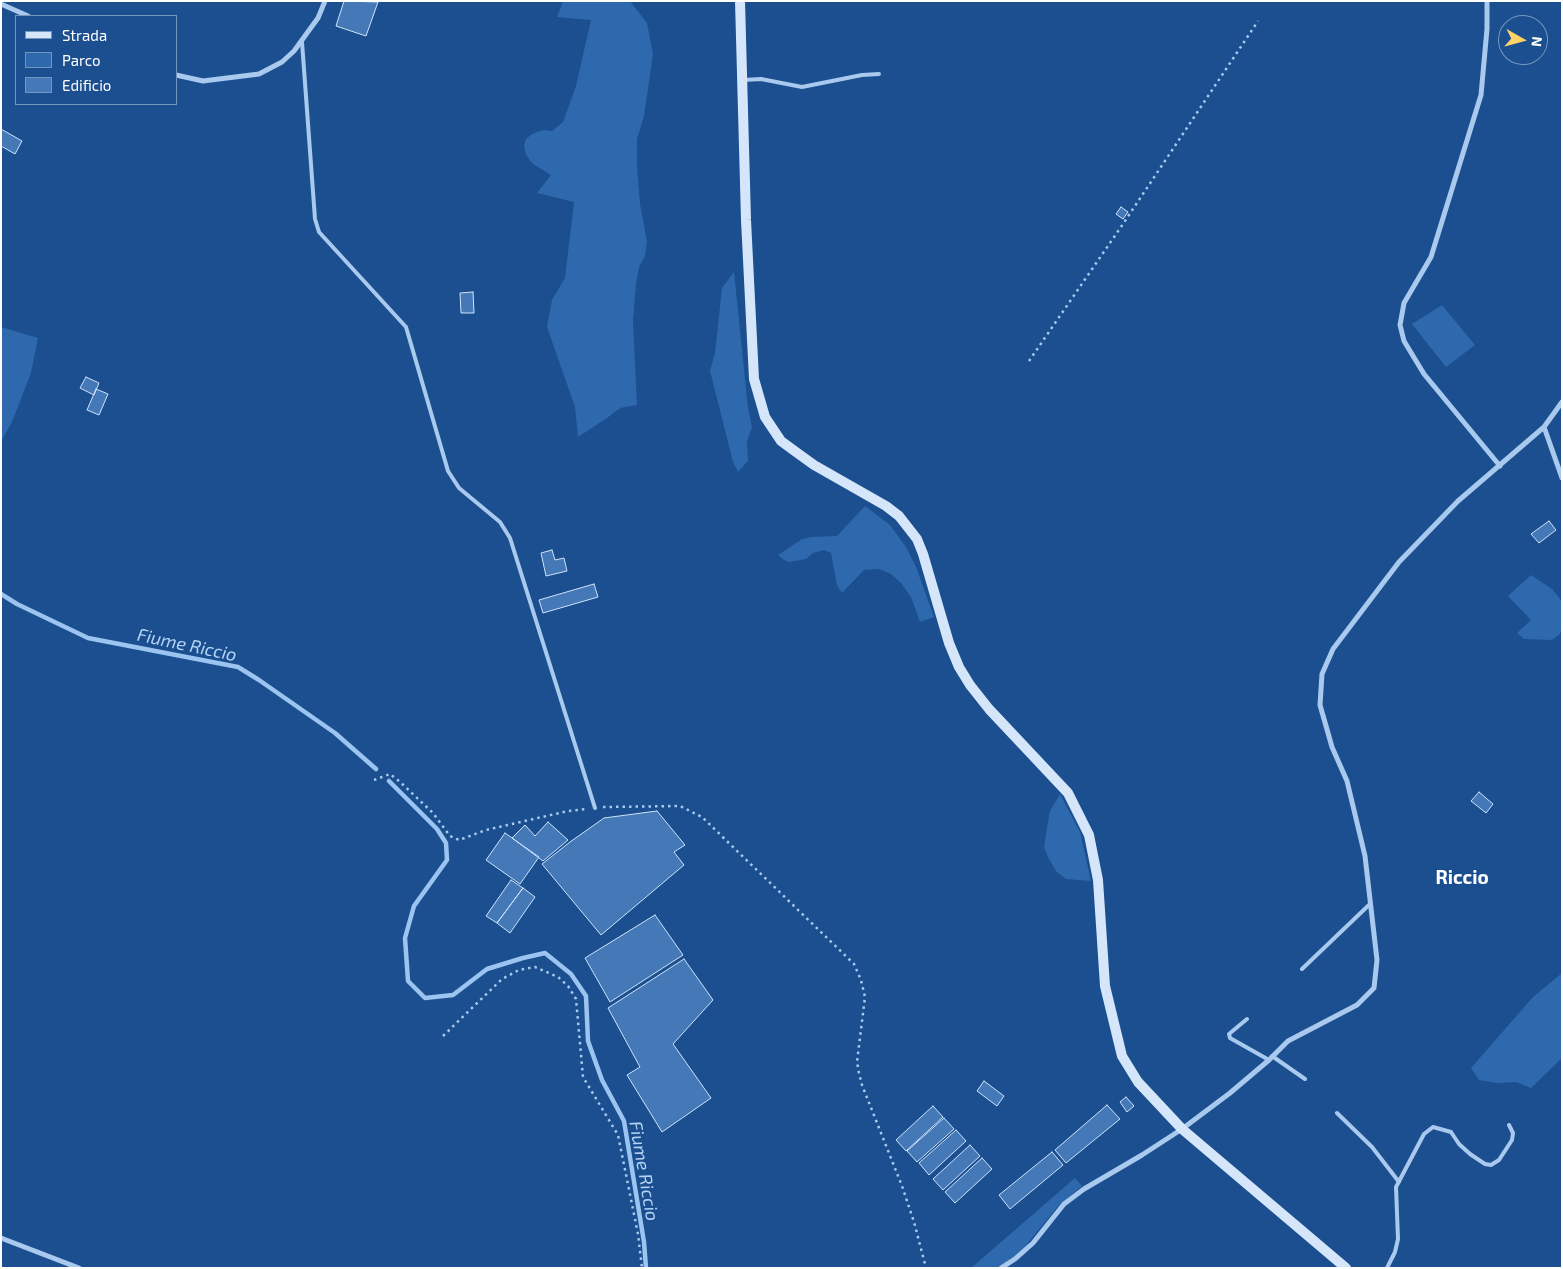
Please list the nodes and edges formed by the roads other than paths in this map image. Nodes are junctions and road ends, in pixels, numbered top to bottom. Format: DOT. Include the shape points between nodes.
graph roads {
  1 [pos="325,1"];
  2 [pos="740,1"];
  3 [pos="1488,1"];
  4 [pos="1,4"];
  5 [pos="26,15"];
  6 [pos="302,41"];
  7 [pos="879,74"];
  8 [pos="178,75"];
  9 [pos="741,80"];
  10 [pos="1562,402"];
  11 [pos="1544,427"];
  12 [pos="1500,466"];
  13 [pos="1562,478"];
  14 [pos="595,808"];
  15 [pos="1370,904"];
  16 [pos="1302,969"];
  17 [pos="1247,1019"];
  18 [pos="1271,1058"];
  19 [pos="1305,1080"];
  20 [pos="1337,1113"];
  21 [pos="1509,1125"];
  22 [pos="1182,1129"];
  23 [pos="1399,1182"];
  24 [pos="1,1238"];
  25 [pos="79,1268"];
  26 [pos="1001,1268"];
  27 [pos="1346,1268"];
  28 [pos="1387,1268"];
  1 -- 6 [label="street"];
  2 -- 9 [label="street"];
  3 -- 12 [label="street" via="1482,95 1430,257 1404,303 1400,325 1404,341 1424,374"];
  4 -- 5 [label="street"];
  6 -- 8 [label="street" via="282,62 259,74 203,81"];
  6 -- 14 [label="lane" via="315,219 319,232 406,327 448,471 459,488 500,522 510,538"];
  7 -- 9 [label="lane" via="802,87"];
  9 -- 22 [label="street" via="754,379 765,417 781,441 814,465 899,516 924,554 949,644 959,667 990,709 1068,793 1088,835 1098,880 1105,986 1122,1056 1138,1082"];
  10 -- 11 [label="street"];
  11 -- 12 [label="street"];
  11 -- 13 [label="street"];
  12 -- 15 [label="street" via="1458,501 1399,562 1333,649 1322,674 1320,705 1332,747 1347,781 1365,856"];
  15 -- 16 [label="lane"];
  15 -- 18 [label="street" via="1377,960 1374,988 1357,1005 1288,1041"];
  17 -- 18 [label="lane" via="1229,1034 1230,1038"];
  18 -- 19 [label="lane"];
  18 -- 22 [label="street"];
  20 -- 23 [label="lane" via="1372,1147"];
  21 -- 23 [label="lane" via="1512,1140 1499,1160 1491,1165 1470,1154 1450,1132 1433,1127 1424,1134"];
  22 -- 26 [label="street" via="1064,1204 1033,1243"];
  22 -- 27 [label="street"];
  23 -- 28 [label="lane" via="1396,1187 1398,1239"];
  24 -- 25 [label="street"];
}
